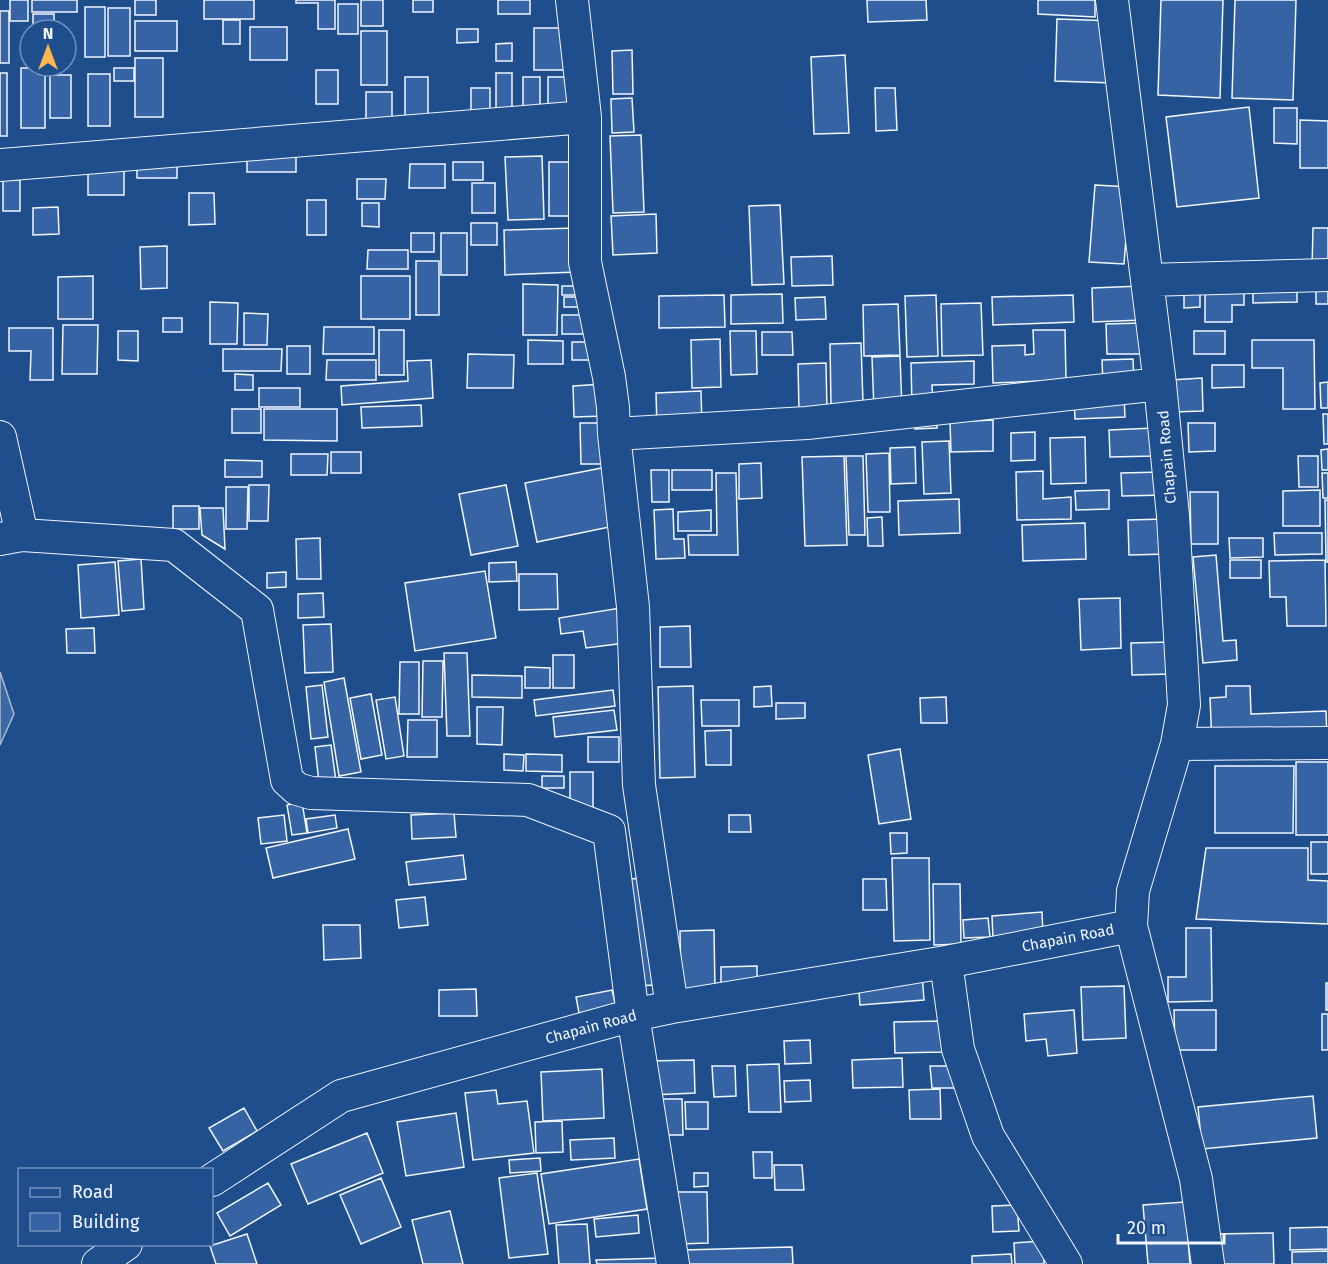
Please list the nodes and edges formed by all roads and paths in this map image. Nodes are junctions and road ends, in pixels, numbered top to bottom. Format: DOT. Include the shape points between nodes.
graph roads {
  1 [pos="572,0"];
  2 [pos="1112,0"];
  3 [pos="585,117"];
  4 [pos="0,165"];
  5 [pos="1328,275"];
  6 [pos="1147,280"];
  7 [pos="1160,384"];
  8 [pos="614,434"];
  9 [pos="0,438"];
  10 [pos="11,537"];
  11 [pos="1328,743"];
  12 [pos="1177,744"];
  13 [pos="1131,926"];
  14 [pos="946,962"];
  15 [pos="672,1007"];
  16 [pos="633,1015"];
  17 [pos="213,1179"];
  18 [pos="125,1246"];
  19 [pos="98,1264"];
  20 [pos="673,1264"];
  21 [pos="1066,1264"];
  22 [pos="1208,1264"];
  1 -- 3 [label="street"];
  2 -- 6 [label="street, Chapain Road"];
  3 -- 4 [label="street"];
  3 -- 8 [label="street" via="585,262 609,377"];
  5 -- 6 [label="street"];
  6 -- 7 [label="street, Chapain Road"];
  7 -- 8 [label="street" via="807,423"];
  7 -- 12 [label="street, Chapain Road" via="1173,516 1184,705"];
  8 -- 15 [label="street" via="633,607 639,785"];
  9 -- 10 [label="street"];
  10 -- 16 [label="street" via="174,545 257,610 287,780 297,789 311,793 528,800 609,831"];
  11 -- 12 [label="street"];
  12 -- 13 [label="street, Chapain Road" via="1133,891"];
  13 -- 14 [label="street, Chapain Road"];
  13 -- 22 [label="street" via="1196,1179"];
  14 -- 15 [label="street, Chapain Road"];
  14 -- 21 [label="street" via="958,1049 988,1136"];
  15 -- 16 [label="street, Chapain Road"];
  16 -- 17 [label="street, Chapain Road" via="341,1096"];
  16 -- 20 [label="street"];
  18 -- 19 [label="street"];
}
